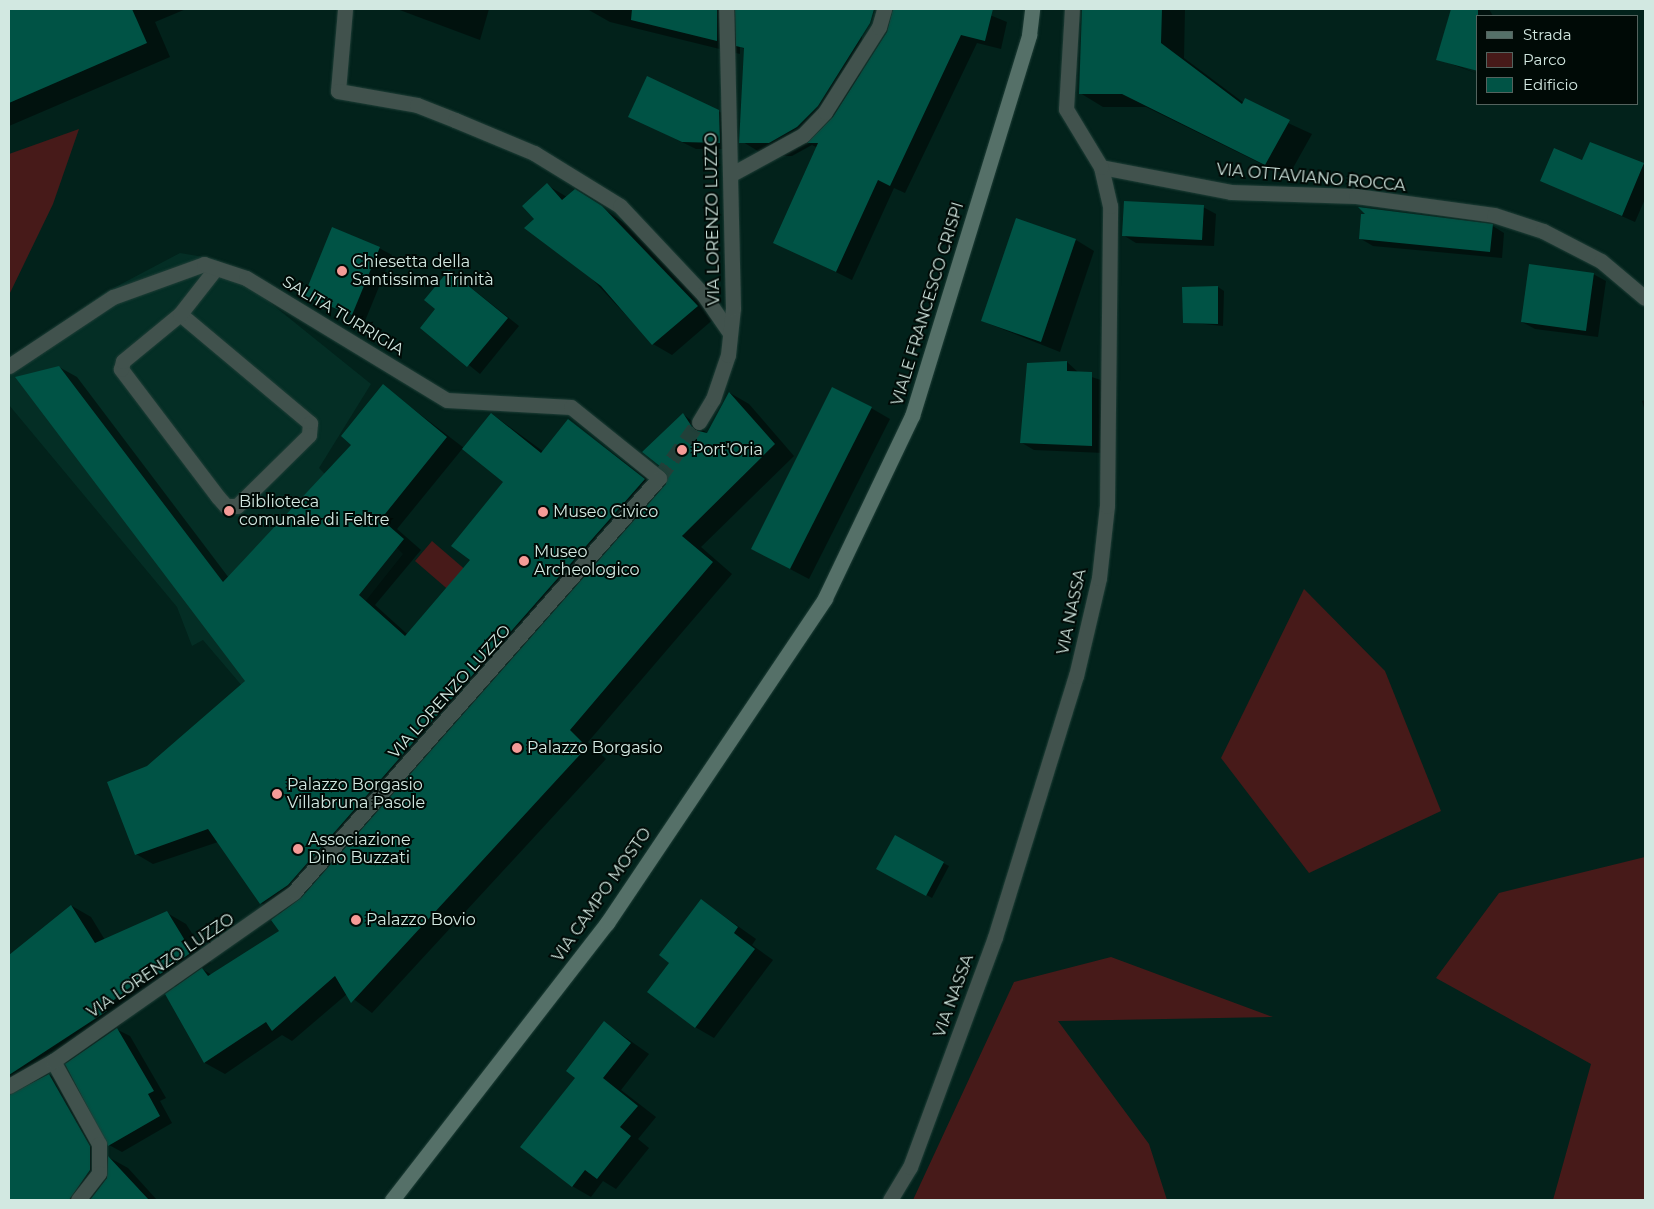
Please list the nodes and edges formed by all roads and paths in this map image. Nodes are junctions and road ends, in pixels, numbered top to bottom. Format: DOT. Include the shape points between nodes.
graph roads {
  1 [pos="345,9"];
  2 [pos="726,9"];
  3 [pos="884,9"];
  4 [pos="1032,9"];
  5 [pos="1072,9"];
  6 [pos="1101,168"];
  7 [pos="730,175"];
  8 [pos="216,268"];
  9 [pos="1645,298"];
  10 [pos="180,314"];
  11 [pos="730,333"];
  12 [pos="9,366"];
  13 [pos="699,422"];
  14 [pos="659,478"];
  15 [pos="825,598"];
  16 [pos="53,1062"];
  17 [pos="9,1086"];
  18 [pos="78,1200"];
  19 [pos="392,1200"];
  20 [pos="890,1200"];
  1 -- 11 [label="street" via="338,91 417,105 534,152 605,196 665,250"];
  2 -- 7 [label="street, VIA LORENZO LUZZO"];
  3 -- 7 [label="street" via="879,27 825,112 803,135"];
  4 -- 15 [label="street, VIALE FRANCESCO CRISPI" via="1030,35 912,416"];
  5 -- 6 [label="street, VIA NASSA" via="1066,109"];
  6 -- 9 [label="street, VIA OTTAVIANO ROCCA" via="1231,192 1356,196 1494,215 1543,231 1601,261"];
  6 -- 20 [label="street, VIA NASSA" via="1110,206 1111,344 1107,506 1099,578 1076,676 995,937 910,1166"];
  7 -- 11 [label="street, VIA LORENZO LUZZO"];
  8 -- 10 [label="street"];
  8 -- 12 [label="street, SALITA TURRIGIA" via="204,264 113,297"];
  8 -- 14 [label="street, SALITA TURRIGIA" via="246,278 447,400 571,407"];
  10 -- 10 [label="street" via="123,362 121,369 218,497 226,506 237,506 309,435 310,423"];
  11 -- 13 [label="street, VIA LORENZO LUZZO" via="713,399"];
  14 -- 16 [label="street, VIA LORENZO LUZZO" via="294,892"];
  15 -- 19 [label="street, VIA CAMPO MOSTO" via="607,923"];
  16 -- 17 [label="street, VIA LORENZO LUZZO"];
  16 -- 18 [label="street" via="99,1144 98,1173"];
}
